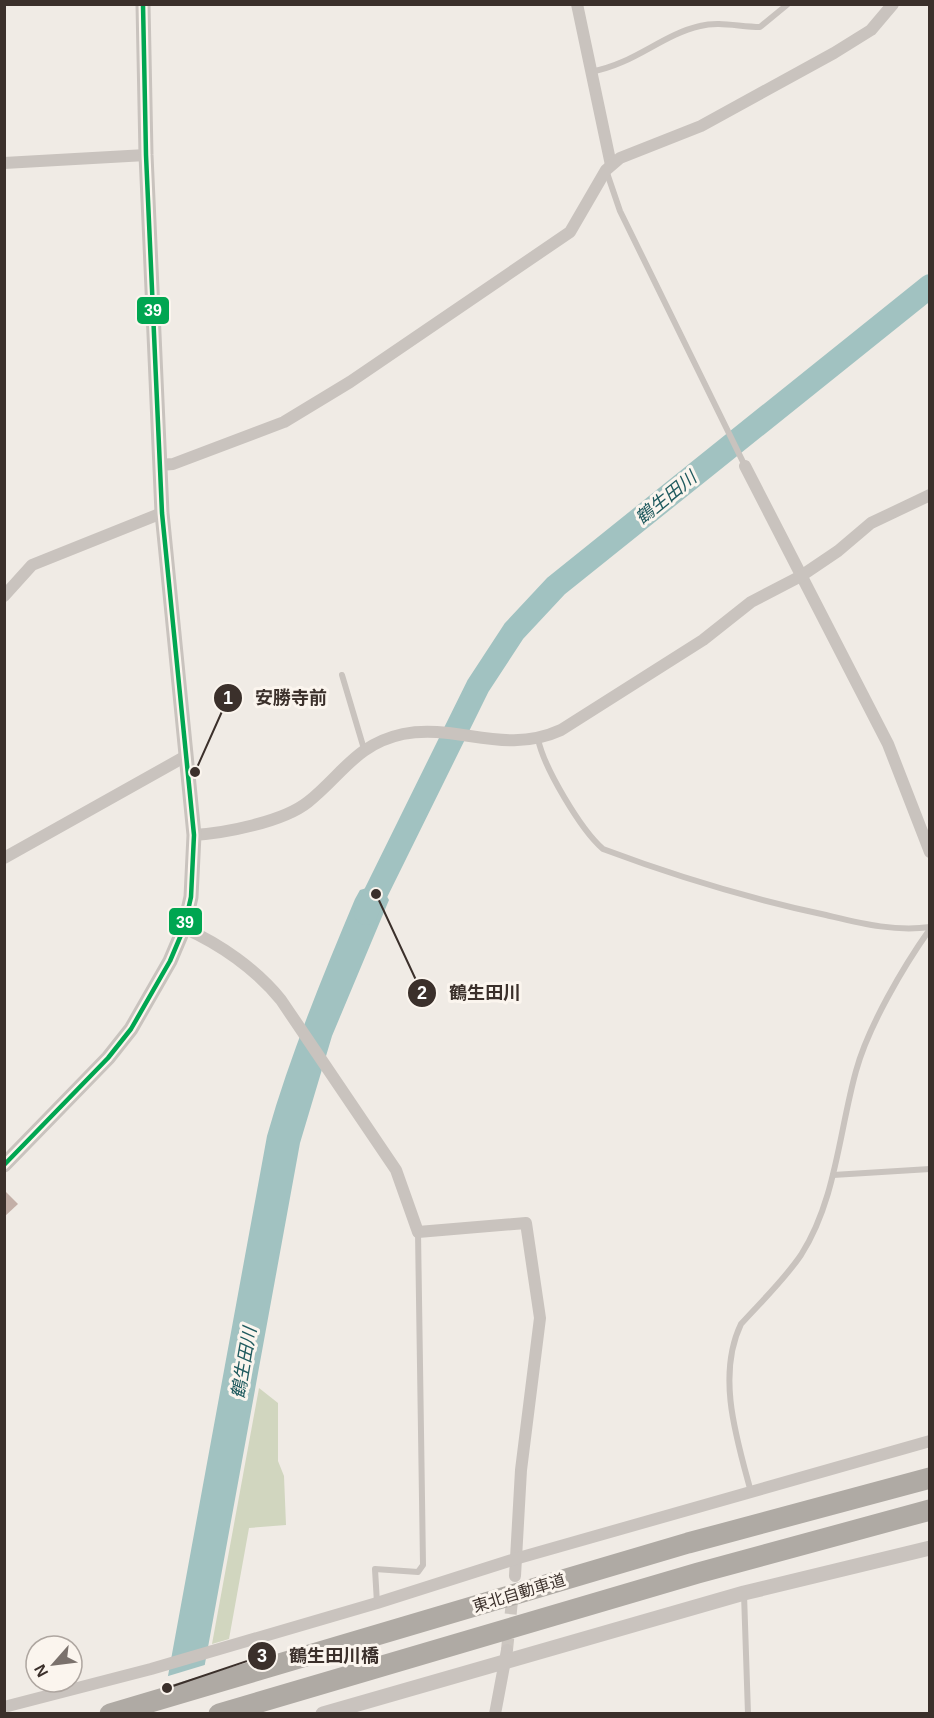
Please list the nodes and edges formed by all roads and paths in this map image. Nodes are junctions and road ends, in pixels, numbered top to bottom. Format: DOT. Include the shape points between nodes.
graph roads {
  1 [pos="143,4"];
  2 [pos="577,4"];
  3 [pos="788,4"];
  4 [pos="893,4"];
  5 [pos="589,72"];
  6 [pos="147,155"];
  7 [pos="4,163"];
  8 [pos="608,167"];
  9 [pos="743,460"];
  10 [pos="160,465"];
  11 [pos="930,495"];
  12 [pos="162,513"];
  13 [pos="801,576"];
  14 [pos="4,596"];
  15 [pos="342,675"];
  16 [pos="538,739"];
  17 [pos="364,749"];
  18 [pos="186,756"];
  19 [pos="194,835"];
  20 [pos="930,852"];
  21 [pos="4,858"];
  22 [pos="184,928"];
  23 [pos="930,928"];
  24 [pos="4,1165"];
  25 [pos="930,1169"];
  26 [pos="833,1175"];
  27 [pos="418,1232"];
  28 [pos="930,1441"];
  29 [pos="930,1478"];
  30 [pos="751,1492"];
  31 [pos="930,1510"];
  32 [pos="930,1548"];
  33 [pos="515,1559"];
  34 [pos="515,1576"];
  35 [pos="744,1593"];
  36 [pos="378,1603"];
  37 [pos="505,1656"];
  38 [pos="4,1707"];
  39 [pos="110,1713"];
  40 [pos="219,1713"];
  41 [pos="323,1713"];
  42 [pos="495,1713"];
  43 [pos="748,1713"];
  1 -- 6 [label="street"];
  2 -- 5 [label="street"];
  3 -- 5 [label="lane" via="760,27 703,25 687,29 621,64"];
  4 -- 8 [label="street" via="859,39 701,126 633,152"];
  5 -- 8 [label="street"];
  6 -- 7 [label="street"];
  6 -- 10 [label="street"];
  8 -- 9 [label="lane" via="620,211"];
  8 -- 10 [label="street" via="570,232 350,382 284,422 173,464"];
  9 -- 13 [label="street"];
  10 -- 12 [label="street"];
  11 -- 13 [label="street" via="871,523"];
  12 -- 14 [label="street" via="32,565"];
  12 -- 18 [label="street"];
  13 -- 16 [label="street" via="751,602 703,640 561,730"];
  13 -- 20 [label="street" via="892,753"];
  15 -- 17 [label="lane"];
  16 -- 17 [label="street" via="403,734"];
  16 -- 23 [label="lane" via="544,758 585,831 603,849 764,901 875,926"];
  17 -- 19 [label="street" via="319,793 292,811 278,818"];
  18 -- 19 [label="street"];
  18 -- 21 [label="street"];
  19 -- 22 [label="street" via="194,868"];
  22 -- 24 [label="street" via="153,994 131,1029"];
  22 -- 27 [label="street" via="260,976 281,1000 396,1170"];
  23 -- 26 [label="lane" via="866,1043"];
  25 -- 26 [label="lane"];
  26 -- 30 [label="lane" via="802,1254 734,1337 731,1410"];
  27 -- 33 [label="street" via="526,1223 540,1318 521,1470"];
  27 -- 36 [label="lane" via="423,1565 418,1572 375,1569"];
  28 -- 30 [label="street"];
  29 -- 39 [label="highway, 東北自動車道" via="688,1543"];
  30 -- 33 [label="street"];
  31 -- 40 [label="highway, 東北自動車道" via="698,1573"];
  32 -- 35 [label="street"];
  33 -- 34 [label="street"];
  33 -- 36 [label="street"];
  35 -- 37 [label="street"];
  35 -- 43 [label="lane"];
  36 -- 38 [label="street"];
  37 -- 41 [label="street"];
  37 -- 42 [label="street"];
}
